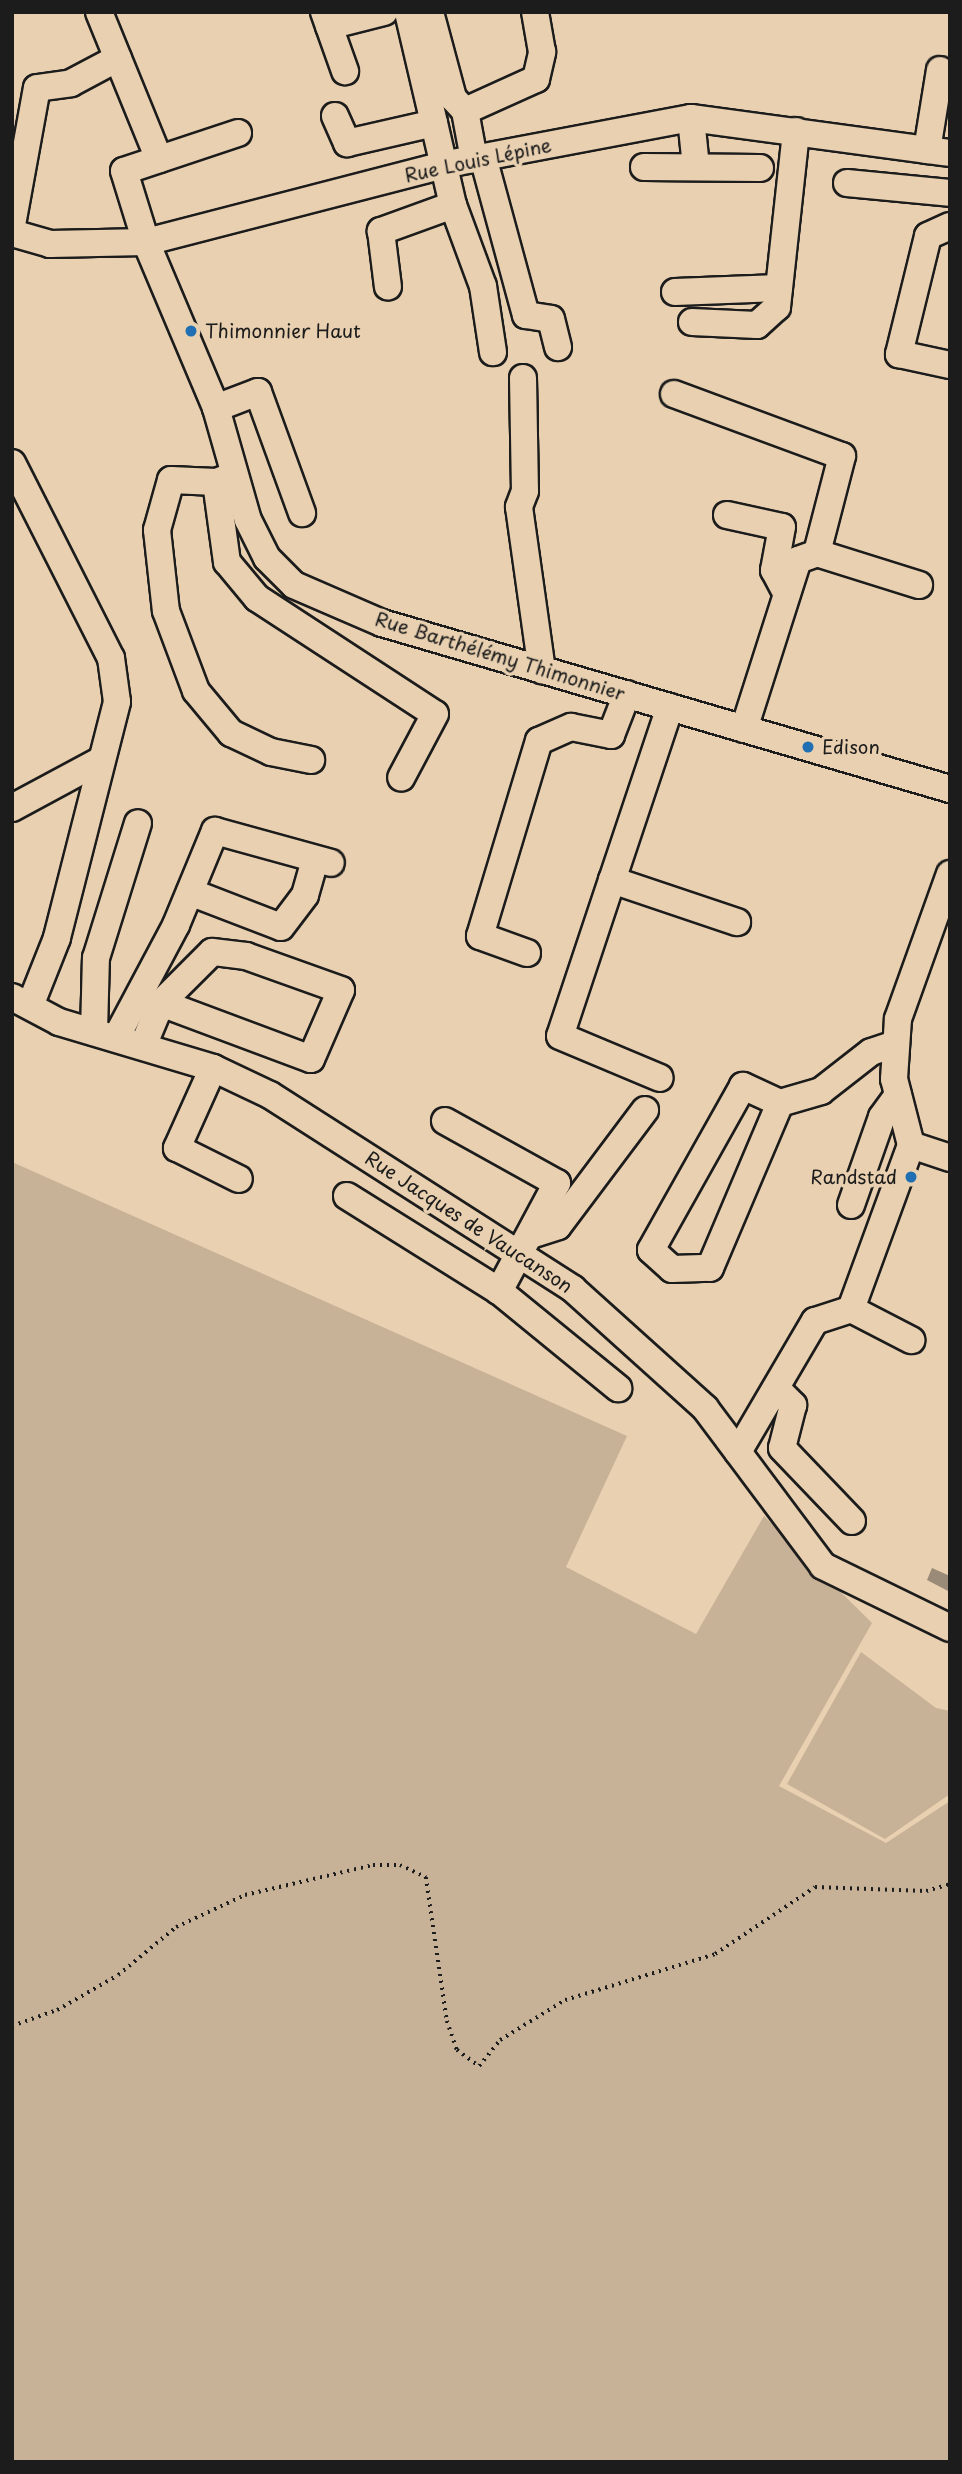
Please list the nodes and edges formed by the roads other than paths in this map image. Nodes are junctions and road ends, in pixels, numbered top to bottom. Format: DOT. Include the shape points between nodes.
graph roads {
  1 [pos="99,12"];
  2 [pos="384,12"];
  3 [pos="408,12"];
  4 [pos="430,12"];
  5 [pos="535,12"];
  6 [pos="327,19"];
  7 [pos="118,58"];
  8 [pos="940,70"];
  9 [pos="345,71"];
  10 [pos="465,111"];
  11 [pos="335,116"];
  12 [pos="691,118"];
  13 [pos="435,123"];
  14 [pos="796,131"];
  15 [pos="239,133"];
  16 [pos="938,152"];
  17 [pos="478,158"];
  18 [pos="159,159"];
  19 [pos="447,164"];
  20 [pos="644,167"];
  21 [pos="696,167"];
  22 [pos="760,168"];
  23 [pos="847,183"];
  24 [pos="950,193"];
  25 [pos="453,205"];
  26 [pos="12,225"];
  27 [pos="950,226"];
  28 [pos="12,233"];
  29 [pos="146,242"];
  30 [pos="388,287"];
  31 [pos="779,288"];
  32 [pos="675,292"];
  33 [pos="692,322"];
  34 [pos="558,347"];
  35 [pos="493,352"];
  36 [pos="950,365"];
  37 [pos="523,378"];
  38 [pos="674,394"];
  39 [pos="216,408"];
  40 [pos="12,463"];
  41 [pos="224,479"];
  42 [pos="302,513"];
  43 [pos="727,515"];
  44 [pos="817,554"];
  45 [pos="919,585"];
  46 [pos="787,594"];
  47 [pos="542,670"];
  48 [pos="626,694"];
  49 [pos="670,707"];
  50 [pos="744,729"];
  51 [pos="101,760"];
  52 [pos="311,760"];
  53 [pos="401,778"];
  54 [pos="950,789"];
  55 [pos="12,808"];
  56 [pos="138,823"];
  57 [pos="950,874"];
  58 [pos="612,880"];
  59 [pos="190,892"];
  60 [pos="737,922"];
  61 [pos="527,953"];
  62 [pos="21,1002"];
  63 [pos="161,1003"];
  64 [pos="897,1031"];
  65 [pos="105,1035"];
  66 [pos="143,1046"];
  67 [pos="213,1068"];
  68 [pos="660,1078"];
  69 [pos="898,1095"];
  70 [pos="780,1103"];
  71 [pos="645,1110"];
  72 [pos="445,1121"];
  73 [pos="911,1145"];
  74 [pos="950,1158"];
  75 [pos="239,1179"];
  76 [pos="347,1196"];
  77 [pos="851,1205"];
  78 [pos="525,1245"];
  79 [pos="499,1291"];
  80 [pos="851,1309"];
  81 [pos="911,1340"];
  82 [pos="618,1388"];
  83 [pos="778,1390"];
  84 [pos="738,1452"];
  85 [pos="852,1521"];
  86 [pos="950,1628"];
  1 -- 7 [label="street"];
  2 -- 6 [label="street"];
  3 -- 13 [label="street"];
  4 -- 10 [label="street" via="453,98"];
  5 -- 10 [label="street" via="542,52 536,79"];
  6 -- 9 [label="street"];
  7 -- 18 [label="street"];
  7 -- 26 [label="street" via="71,83 37,88"];
  8 -- 16 [label="street"];
  10 -- 17 [label="street"];
  11 -- 13 [label="street" via="347,143"];
  12 -- 14 [label="street, Rue Louis Lépine"];
  12 -- 17 [label="street, Rue Louis Lépine"];
  12 -- 21 [label="street"];
  13 -- 19 [label="street"];
  14 -- 16 [label="street, Rue Louis Lépine"];
  14 -- 31 [label="street"];
  15 -- 18 [label="street"];
  17 -- 19 [label="street, Rue Louis Lépine"];
  17 -- 34 [label="street" via="526,315 551,319"];
  18 -- 29 [label="street, Rue Barthélémy Thimonnier" via="124,171"];
  19 -- 25 [label="street"];
  19 -- 29 [label="street, Rue Louis Lépine"];
  20 -- 21 [label="street"];
  21 -- 22 [label="street"];
  23 -- 24 [label="street"];
  25 -- 30 [label="street" via="381,230"];
  25 -- 35 [label="street" via="483,286"];
  27 -- 36 [label="street" via="928,236 899,354"];
  28 -- 29 [label="street, Rue Louis Lépine" via="50,244"];
  29 -- 39 [label="street, Rue Barthélémy Thimonnier"];
  31 -- 32 [label="street"];
  31 -- 33 [label="street" via="777,307 757,325"];
  37 -- 47 [label="street" via="525,491 519,507"];
  38 -- 44 [label="street" via="842,456"];
  39 -- 41 [label="street, Rue Barthélémy Thimonnier"];
  39 -- 42 [label="street" via="258,393"];
  40 -- 51 [label="street" via="111,658 117,702"];
  41 -- 47 [label="street, Rue Barthélémy Thimonnier" via="267,558 294,585 382,623"];
  41 -- 52 [label="street" via="171,480 157,530 166,611 196,691 231,733 271,752"];
  41 -- 53 [label="street" via="227,562 257,598 435,714"];
  43 -- 46 [label="street" via="782,527 774,570"];
  44 -- 45 [label="street"];
  44 -- 46 [label="street" via="798,560"];
  46 -- 50 [label="street"];
  47 -- 48 [label="street, Rue Barthélémy Thimonnier"];
  48 -- 49 [label="street, Rue Barthélémy Thimonnier"];
  48 -- 61 [label="street" via="611,735 571,727 539,741 480,936"];
  49 -- 50 [label="street, Rue Barthélémy Thimonnier"];
  49 -- 58 [label="street"];
  50 -- 54 [label="street, Rue Barthélémy Thimonnier"];
  51 -- 55 [label="street"];
  51 -- 62 [label="street" via="57,939"];
  56 -- 65 [label="street" via="96,958"];
  57 -- 64 [label="street"];
  58 -- 60 [label="street"];
  58 -- 68 [label="street" via="560,1036"];
  59 -- 59 [label="street" via="215,831 323,861 281,927"];
  59 -- 65 [label="street"];
  62 -- 65 [label="street, Rue Jacques de Vaucanson"];
  63 -- 63 [label="street" via="311,1059 341,990 246,956 212,952"];
  63 -- 66 [label="street"];
  64 -- 69 [label="street"];
  64 -- 70 [label="street" via="821,1091"];
  65 -- 66 [label="street, Rue Jacques de Vaucanson"];
  66 -- 67 [label="street, Rue Jacques de Vaucanson"];
  67 -- 75 [label="street" via="177,1149"];
  67 -- 78 [label="street, Rue Jacques de Vaucanson" via="270,1095"];
  69 -- 73 [label="street"];
  69 -- 77 [label="street" via="883,1117"];
  70 -- 70 [label="street" via="710,1268 672,1269 651,1250 743,1086"];
  71 -- 78 [label="street" via="558,1226"];
  72 -- 78 [label="street" via="557,1183"];
  73 -- 74 [label="street"];
  73 -- 80 [label="street"];
  76 -- 79 [label="street"];
  78 -- 79 [label="street"];
  78 -- 84 [label="street, Rue Jacques de Vaucanson" via="705,1408"];
  79 -- 82 [label="street"];
  80 -- 81 [label="street"];
  80 -- 83 [label="street" via="815,1321"];
  83 -- 84 [label="street"];
  83 -- 85 [label="street" via="793,1405 782,1448"];
  84 -- 86 [label="street, Rue Jacques de Vaucanson" via="823,1566"];
}
